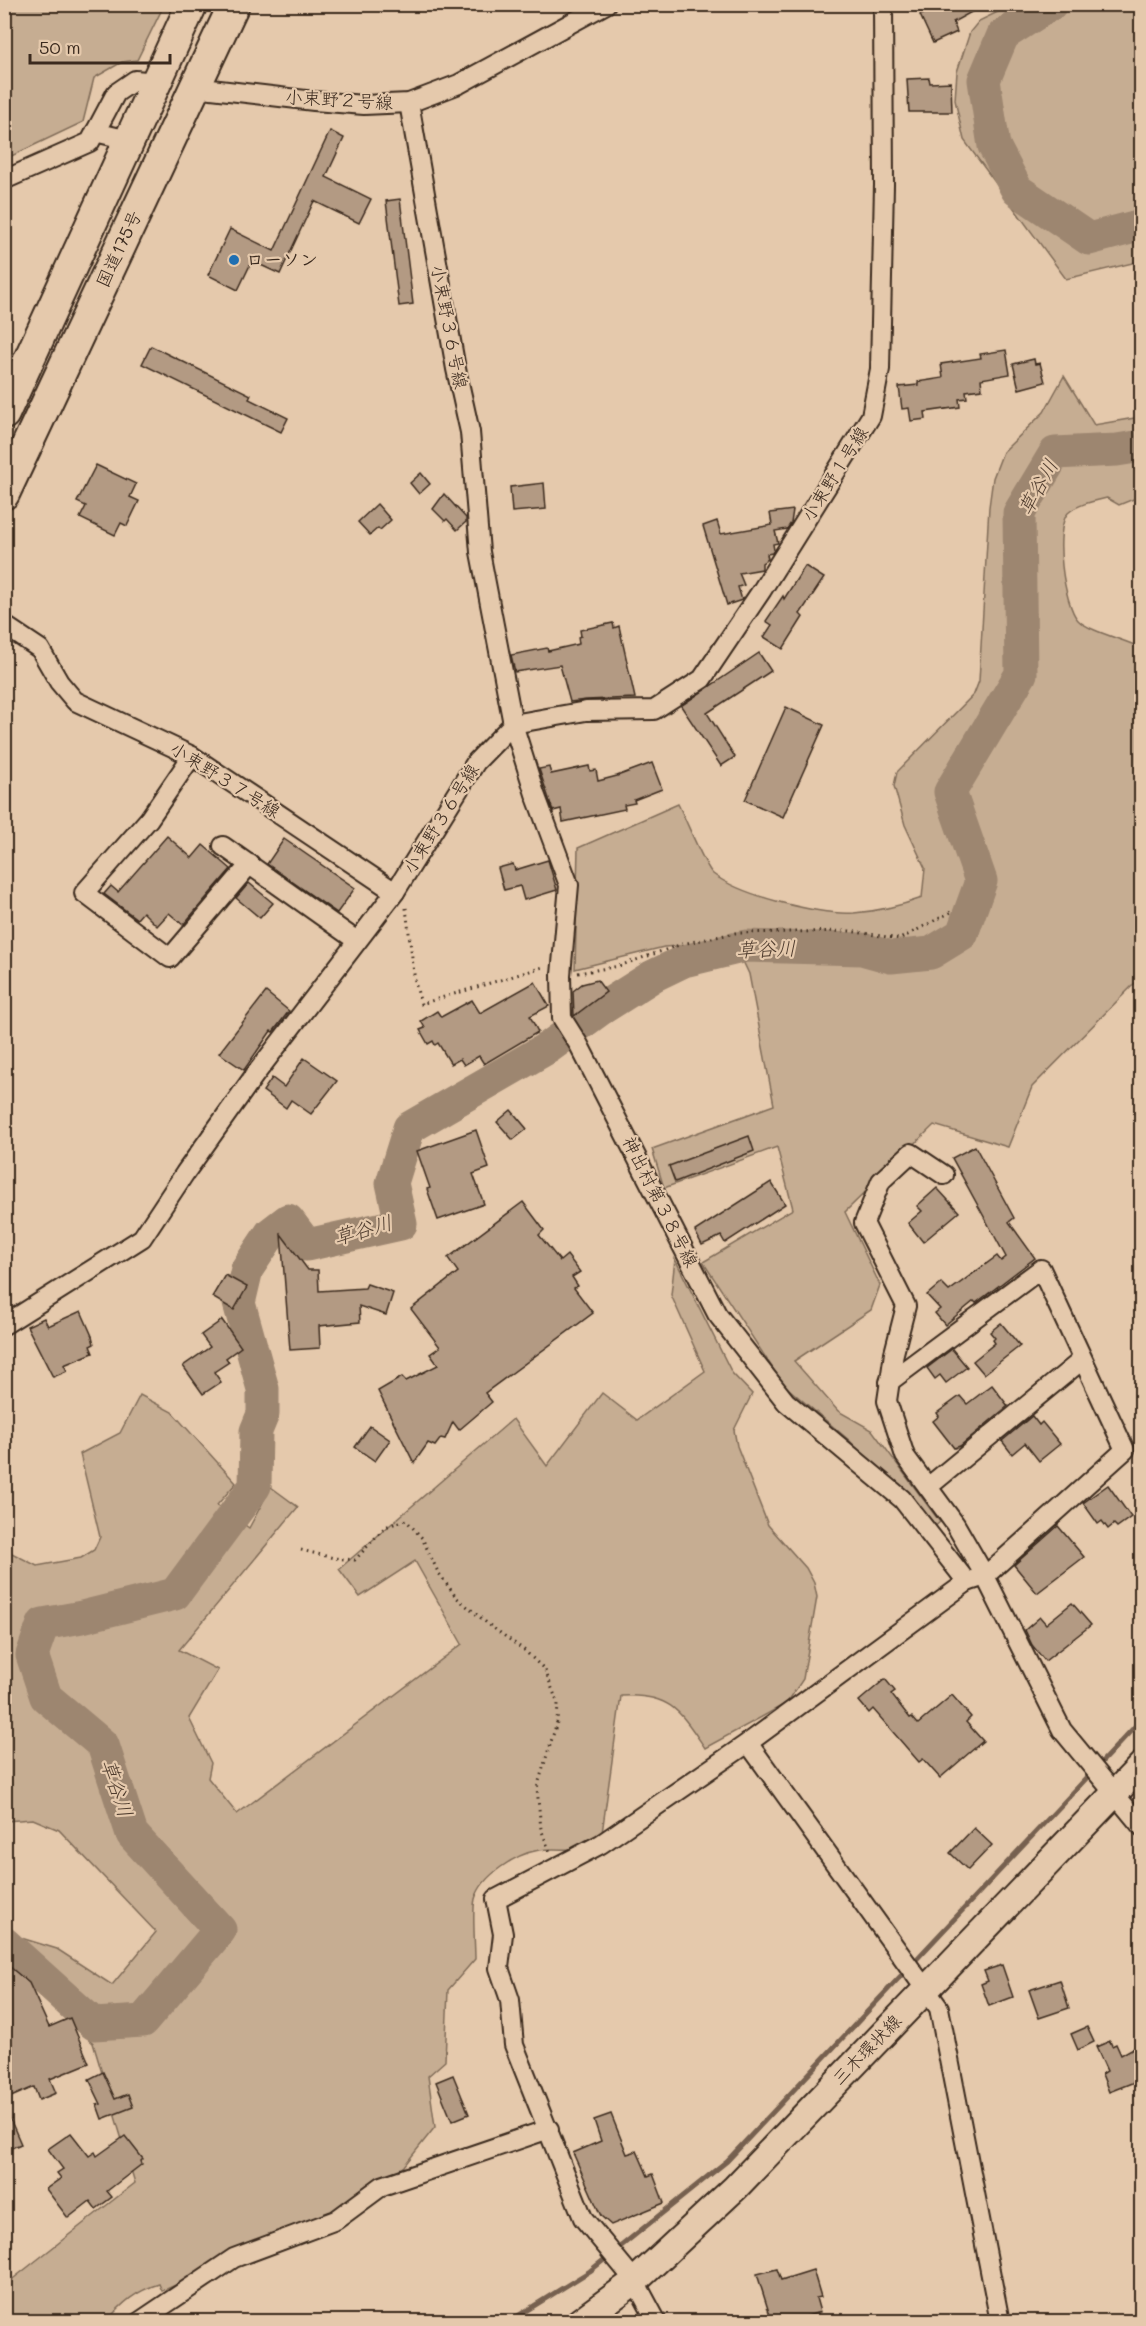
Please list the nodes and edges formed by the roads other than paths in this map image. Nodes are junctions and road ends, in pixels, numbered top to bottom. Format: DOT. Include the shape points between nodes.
graph roads {
  1 [pos="192,4"];
  2 [pos="234,4"];
  3 [pos="606,4"];
  4 [pos="883,4"];
  5 [pos="581,10"];
  6 [pos="157,82"];
  7 [pos="194,87"];
  8 [pos="409,103"];
  9 [pos="95,132"];
  10 [pos="124,154"];
  11 [pos="4,180"];
  12 [pos="4,414"];
  13 [pos="4,494"];
  14 [pos="4,625"];
  15 [pos="513,724"];
  16 [pos="192,756"];
  17 [pos="223,846"];
  18 [pos="249,864"];
  19 [pos="399,886"];
  20 [pos="357,941"];
  21 [pos="944,1175"];
  22 [pos="4,1325"];
  23 [pos="1082,1360"];
  24 [pos="889,1382"];
  25 [pos="928,1487"];
  26 [pos="985,1576"];
  27 [pos="967,1581"];
  28 [pos="748,1743"];
  29 [pos="1142,1765"];
  30 [pos="1114,1793"];
  31 [pos="1142,1827"];
  32 [pos="926,1989"];
  33 [pos="549,2129"];
  34 [pos="635,2281"];
  35 [pos="139,2322"];
  36 [pos="579,2322"];
  37 [pos="657,2322"];
  38 [pos="1000,2322"];
  1 -- 6 [label="highway, 国道175号"];
  2 -- 7 [label="highway, 国道175号"];
  3 -- 5 [label="street, 小束野２号線"];
  4 -- 15 [label="street, 小束野１号線" via="880,369 871,416 702,679 654,710 586,711"];
  5 -- 8 [label="street, 小束野２号線" via="459,84"];
  6 -- 9 [label="street" via="135,80 116,93"];
  6 -- 10 [label="highway, 国道175号"];
  7 -- 8 [label="street, 小束野２号線" via="364,105"];
  7 -- 13 [label="highway, 国道175号"];
  8 -- 15 [label="street, 小束野３６号線" via="470,432 480,552"];
  9 -- 10 [label="street" via="116,137"];
  9 -- 11 [label="street" via="90,142"];
  10 -- 12 [label="highway, 国道175号"];
  14 -- 16 [label="street, 小束野３７号線" via="40,649 75,701"];
  15 -- 19 [label="street, 小束野３６号線" via="476,762"];
  15 -- 27 [label="street, 神出村第３８号線" via="569,885 561,975 562,1018 717,1314 786,1402 902,1499"];
  16 -- 18 [label="street" via="149,819 84,893 170,958"];
  16 -- 19 [label="street, 小束野３７号線"];
  17 -- 18 [label="street"];
  18 -- 20 [label="street"];
  19 -- 20 [label="street, 小束野３６号線"];
  20 -- 22 [label="street, 小束野３６号線" via="240,1096 142,1238"];
  21 -- 24 [label="street" via="911,1153 881,1181 864,1223 906,1306"];
  23 -- 24 [label="street" via="1041,1269"];
  23 -- 25 [label="street"];
  23 -- 26 [label="street" via="1125,1450"];
  24 -- 25 [label="street" via="887,1401 905,1456"];
  25 -- 26 [label="street"];
  26 -- 27 [label="street"];
  26 -- 30 [label="street" via="1062,1730"];
  27 -- 28 [label="street"];
  28 -- 32 [label="street"];
  28 -- 33 [label="street" via="601,1844 496,1899 504,1934 499,1968 510,2000 514,2045"];
  29 -- 30 [label="main road, 三木環状線"];
  30 -- 31 [label="street"];
  30 -- 32 [label="main road, 三木環状線"];
  32 -- 34 [label="main road, 三木環状線" via="735,2188"];
  32 -- 38 [label="street" via="939,2008"];
  33 -- 34 [label="street" via="583,2218"];
  33 -- 35 [label="street" via="382,2186 336,2220 234,2258"];
  34 -- 36 [label="main road, 三木環状線"];
  34 -- 37 [label="street"];
}
